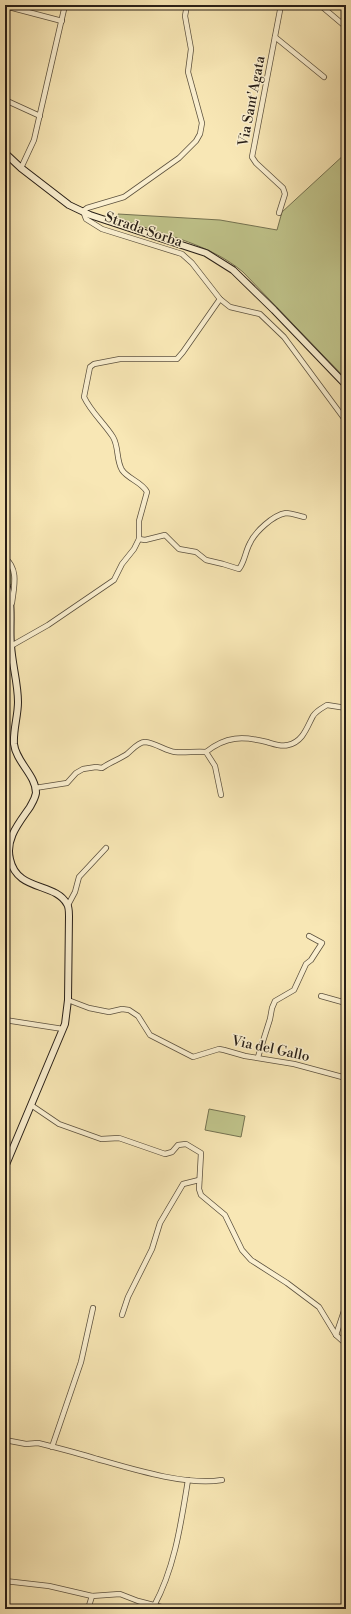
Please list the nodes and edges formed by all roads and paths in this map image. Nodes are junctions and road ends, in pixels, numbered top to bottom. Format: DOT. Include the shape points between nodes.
graph roads {
  1 [pos="65,5"];
  2 [pos="187,5"];
  3 [pos="281,5"];
  4 [pos="320,5"];
  5 [pos="5,6"];
  6 [pos="62,21"];
  7 [pos="346,27"];
  8 [pos="275,37"];
  9 [pos="324,77"];
  10 [pos="5,100"];
  11 [pos="40,116"];
  12 [pos="5,153"];
  13 [pos="21,168"];
  14 [pos="83,211"];
  15 [pos="279,213"];
  16 [pos="220,299"];
  17 [pos="346,384"];
  18 [pos="346,421"];
  19 [pos="304,517"];
  20 [pos="139,539"];
  21 [pos="5,558"];
  22 [pos="5,582"];
  23 [pos="11,610"];
  24 [pos="11,646"];
  25 [pos="346,708"];
  26 [pos="206,752"];
  27 [pos="35,788"];
  28 [pos="221,795"];
  29 [pos="8,836"];
  30 [pos="106,848"];
  31 [pos="68,904"];
  32 [pos="309,936"];
  33 [pos="321,996"];
  34 [pos="68,1000"];
  35 [pos="346,1002"];
  36 [pos="5,1020"];
  37 [pos="63,1029"];
  38 [pos="258,1057"];
  39 [pos="346,1078"];
  40 [pos="31,1105"];
  41 [pos="5,1167"];
  42 [pos="199,1180"];
  43 [pos="346,1305"];
  44 [pos="93,1308"];
  45 [pos="122,1315"];
  46 [pos="336,1335"];
  47 [pos="346,1344"];
  48 [pos="5,1440"];
  49 [pos="52,1447"];
  50 [pos="188,1480"];
  51 [pos="222,1480"];
  52 [pos="5,1581"];
  53 [pos="92,1596"];
  54 [pos="154,1606"];
  55 [pos="88,1609"];
  56 [pos="169,1609"];
  1 -- 6 [label="street"];
  2 -- 14 [label="street" via="185,16 191,49 188,72 202,123 200,134 179,158 124,197"];
  3 -- 8 [label="street, Via Sant'Agata"];
  4 -- 7 [label="street"];
  5 -- 6 [label="street"];
  6 -- 11 [label="street"];
  8 -- 9 [label="street"];
  8 -- 15 [label="street, Via Sant'Agata" via="252,157 283,188 285,194"];
  10 -- 11 [label="street"];
  11 -- 13 [label="street" via="34,140"];
  12 -- 13 [label="street, Strada Sorba"];
  13 -- 14 [label="street, Strada Sorba" via="69,205"];
  14 -- 16 [label="street, Strada Sorba" via="86,219 102,229 182,254"];
  14 -- 17 [label="street" via="206,253 223,263 248,283"];
  16 -- 18 [label="street, Strada Sorba" via="230,307 260,314 284,337"];
  16 -- 20 [label="street" via="177,359 120,359 90,367 84,397 112,436 122,470 147,492 139,521"];
  19 -- 20 [label="street" via="286,513 262,526 249,545 243,564 238,569 206,560 196,552 178,549 165,535"];
  20 -- 24 [label="street" via="114,580 48,625"];
  21 -- 23 [label="street" via="12,566 14,574"];
  22 -- 23 [label="street"];
  23 -- 24 [label="street"];
  24 -- 27 [label="street" via="18,701 14,746"];
  25 -- 26 [label="street" via="328,705 319,710 304,734 296,742 288,745 239,738 223,741"];
  26 -- 27 [label="street" via="173,752 145,742 140,743 102,768 89,768 76,773 67,783"];
  26 -- 28 [label="street" via="215,766"];
  27 -- 29 [label="street" via="35,798"];
  29 -- 31 [label="street" via="10,860 20,877 54,893"];
  30 -- 31 [label="street" via="79,878"];
  31 -- 34 [label="street"];
  32 -- 38 [label="street" via="322,943 306,964 294,990 275,1001"];
  33 -- 35 [label="street"];
  34 -- 37 [label="street"];
  34 -- 38 [label="street, Via del Gallo" via="109,1012 130,1010 138,1016 150,1035 193,1057 219,1049"];
  36 -- 37 [label="street"];
  37 -- 40 [label="street"];
  38 -- 39 [label="street, Via del Gallo"];
  40 -- 41 [label="street"];
  40 -- 42 [label="street" via="59,1124 101,1139 119,1138 165,1154 172,1152 178,1145 191,1146 201,1153"];
  42 -- 45 [label="street" via="183,1184 160,1224 152,1249"];
  42 -- 46 [label="street" via="201,1195 225,1216 242,1250 251,1260 320,1307"];
  43 -- 46 [label="street"];
  44 -- 49 [label="street" via="81,1362"];
  46 -- 47 [label="street"];
  48 -- 49 [label="street"];
  49 -- 50 [label="street" via="138,1471"];
  50 -- 51 [label="street"];
  50 -- 54 [label="street" via="175,1552 163,1589"];
  52 -- 53 [label="street" via="49,1586"];
  53 -- 54 [label="street" via="120,1594"];
  53 -- 55 [label="street"];
  54 -- 56 [label="street"];
}
